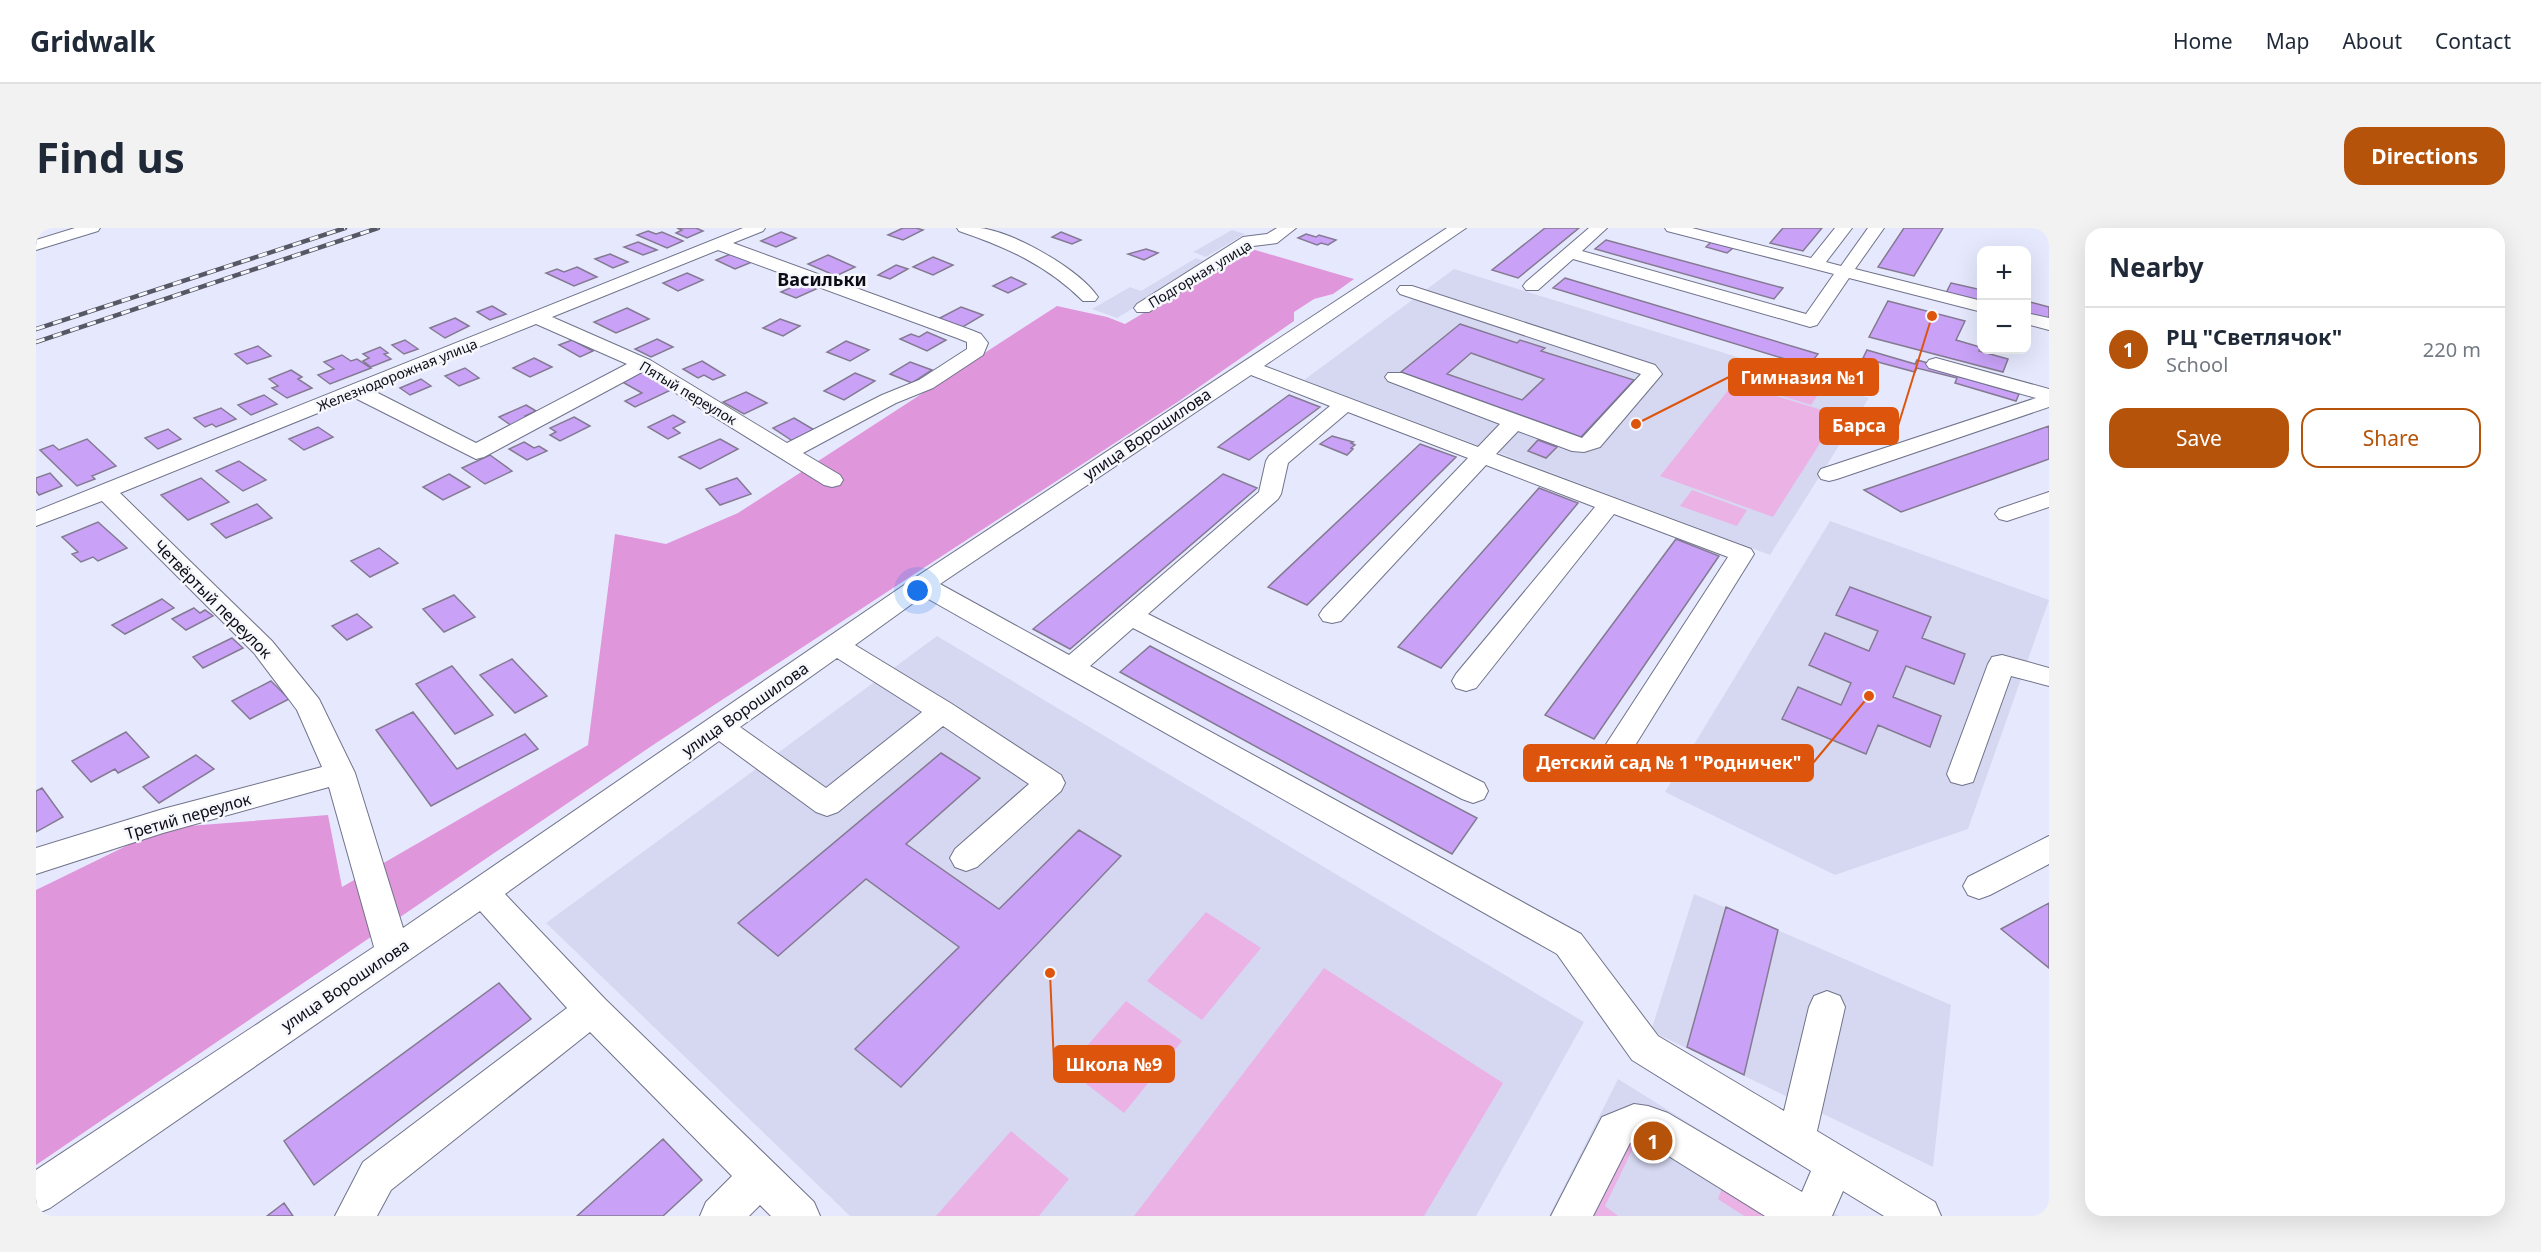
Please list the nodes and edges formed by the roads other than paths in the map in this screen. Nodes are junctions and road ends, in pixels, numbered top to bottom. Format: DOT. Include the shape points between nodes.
graph roads {
  1 [pos="92,228"];
  2 [pos="757,228"];
  3 [pos="964,228"];
  4 [pos="1234,228"];
  5 [pos="1288,228"];
  6 [pos="1458,228"];
  7 [pos="1599,228"];
  8 [pos="1672,228"];
  9 [pos="1844,228"];
  10 [pos="1876,228"];
  11 [pos="1716,233"];
  12 [pos="1271,239"];
  13 [pos="719,244"];
  14 [pos="36,245"];
  15 [pos="1570,254"];
  16 [pos="1814,265"];
  17 [pos="1553,268"];
  18 [pos="1843,273"];
  19 [pos="1575,274"];
  20 [pos="1532,285"];
  21 [pos="1406,290"];
  22 [pos="1089,297"];
  23 [pos="1977,306"];
  24 [pos="1143,308"];
  25 [pos="538,318"];
  26 [pos="2031,319"];
  27 [pos="1810,321"];
  28 [pos="2049,324"];
  29 [pos="1799,337"];
  30 [pos="643,364"];
  31 [pos="1936,364"];
  32 [pos="1247,367"];
  33 [pos="1395,377"];
  34 [pos="358,391"];
  35 [pos="2049,395"];
  36 [pos="2049,400"];
  37 [pos="1344,405"];
  38 [pos="1514,422"];
  39 [pos="787,452"];
  40 [pos="1483,455"];
  41 [pos="1829,474"];
  42 [pos="832,480"];
  43 [pos="105,491"];
  44 [pos="2049,499"];
  45 [pos="1610,504"];
  46 [pos="2007,514"];
  47 [pos="36,519"];
  48 [pos="922,585"];
  49 [pos="1332,615"];
  50 [pos="1131,616"];
  51 [pos="836,645"];
  52 [pos="1071,668"];
  53 [pos="2049,677"];
  54 [pos="1466,681"];
  55 [pos="942,711"];
  56 [pos="720,727"];
  57 [pos="1616,752"];
  58 [pos="340,773"];
  59 [pos="1962,774"];
  60 [pos="1473,791"];
  61 [pos="2049,849"];
  62 [pos="966,858"];
  63 [pos="36,861"];
  64 [pos="1979,886"];
  65 [pos="483,891"];
  66 [pos="393,952"];
  67 [pos="1827,1007"];
  68 [pos="592,1010"];
  69 [pos="1796,1140"];
  70 [pos="1834,1163"];
  71 [pos="760,1177"];
  72 [pos="36,1194"];
  73 [pos="355,1216"];
  74 [pos="720,1216"];
  75 [pos="800,1216"];
  76 [pos="1571,1216"];
  77 [pos="1803,1216"];
  78 [pos="1812,1216"];
  79 [pos="1921,1216"];
  1 -- 14 [label="street"];
  2 -- 13 [label="street, Железнодорожная улица"];
  3 -- 22 [label="street" via="1022,248 1073,279"];
  4 -- 12 [label="street"];
  5 -- 12 [label="street, Подгорная улица"];
  6 -- 32 [label="street, улица Ворошилова"];
  7 -- 15 [label="street"];
  8 -- 11 [label="street"];
  9 -- 16 [label="street"];
  10 -- 18 [label="street"];
  11 -- 16 [label="street"];
  12 -- 24 [label="street, Подгорная улица" via="1249,241"];
  13 -- 25 [label="street, Железнодорожная улица"];
  13 -- 39 [label="street" via="964,334 978,343 976,351 966,359 926,384 888,399"];
  15 -- 17 [label="street"];
  15 -- 27 [label="street"];
  16 -- 18 [label="street"];
  17 -- 19 [label="street"];
  17 -- 20 [label="street"];
  18 -- 23 [label="street"];
  18 -- 27 [label="street"];
  21 -- 38 [label="street" via="1652,371 1592,442 1584,445"];
  25 -- 30 [label="street, Пятый переулок"];
  25 -- 34 [label="street, Железнодорожная улица"];
  26 -- 28 [label="street"];
  27 -- 29 [label="street"];
  30 -- 34 [label="street" via="476,452"];
  30 -- 39 [label="street, Пятый переулок"];
  31 -- 35 [label="street"];
  32 -- 37 [label="street"];
  32 -- 48 [label="street, улица Ворошилова"];
  33 -- 38 [label="street"];
  34 -- 43 [label="street, Железнодорожная улица"];
  36 -- 41 [label="street"];
  37 -- 40 [label="street"];
  37 -- 50 [label="street" via="1277,461 1270,494"];
  38 -- 40 [label="street"];
  39 -- 42 [label="street, Пятый переулок"];
  40 -- 45 [label="street"];
  40 -- 49 [label="street"];
  43 -- 47 [label="street, Железнодорожная улица"];
  43 -- 58 [label="street, Четвёртый переулок" via="263,647 309,706"];
  44 -- 46 [label="street"];
  45 -- 54 [label="street"];
  45 -- 57 [label="street" via="1742,554"];
  48 -- 51 [label="street, улица Ворошилова"];
  48 -- 52 [label="street"];
  50 -- 52 [label="street"];
  50 -- 60 [label="street"];
  51 -- 55 [label="street"];
  51 -- 56 [label="street, улица Ворошилова"];
  52 -- 69 [label="street" via="1569,944 1645,1048"];
  53 -- 59 [label="street" via="2002,664"];
  55 -- 56 [label="street" via="827,804"];
  55 -- 62 [label="street" via="1050,783"];
  56 -- 65 [label="street, улица Ворошилова"];
  58 -- 63 [label="street, Третий переулок" via="162,821"];
  58 -- 66 [label="street, Четвёртый переулок"];
  61 -- 64 [label="street"];
  65 -- 66 [label="street, улица Ворошилова"];
  65 -- 68 [label="street"];
  66 -- 72 [label="street, улица Ворошилова"];
  67 -- 69 [label="street"];
  68 -- 71 [label="street"];
  68 -- 73 [label="street" via="377,1176"];
  69 -- 70 [label="street"];
  70 -- 78 [label="street"];
  70 -- 79 [label="street"];
  71 -- 74 [label="street"];
  71 -- 75 [label="street"];
  76 -- 77 [label="street" via="1616,1130 1640,1121"];
}
